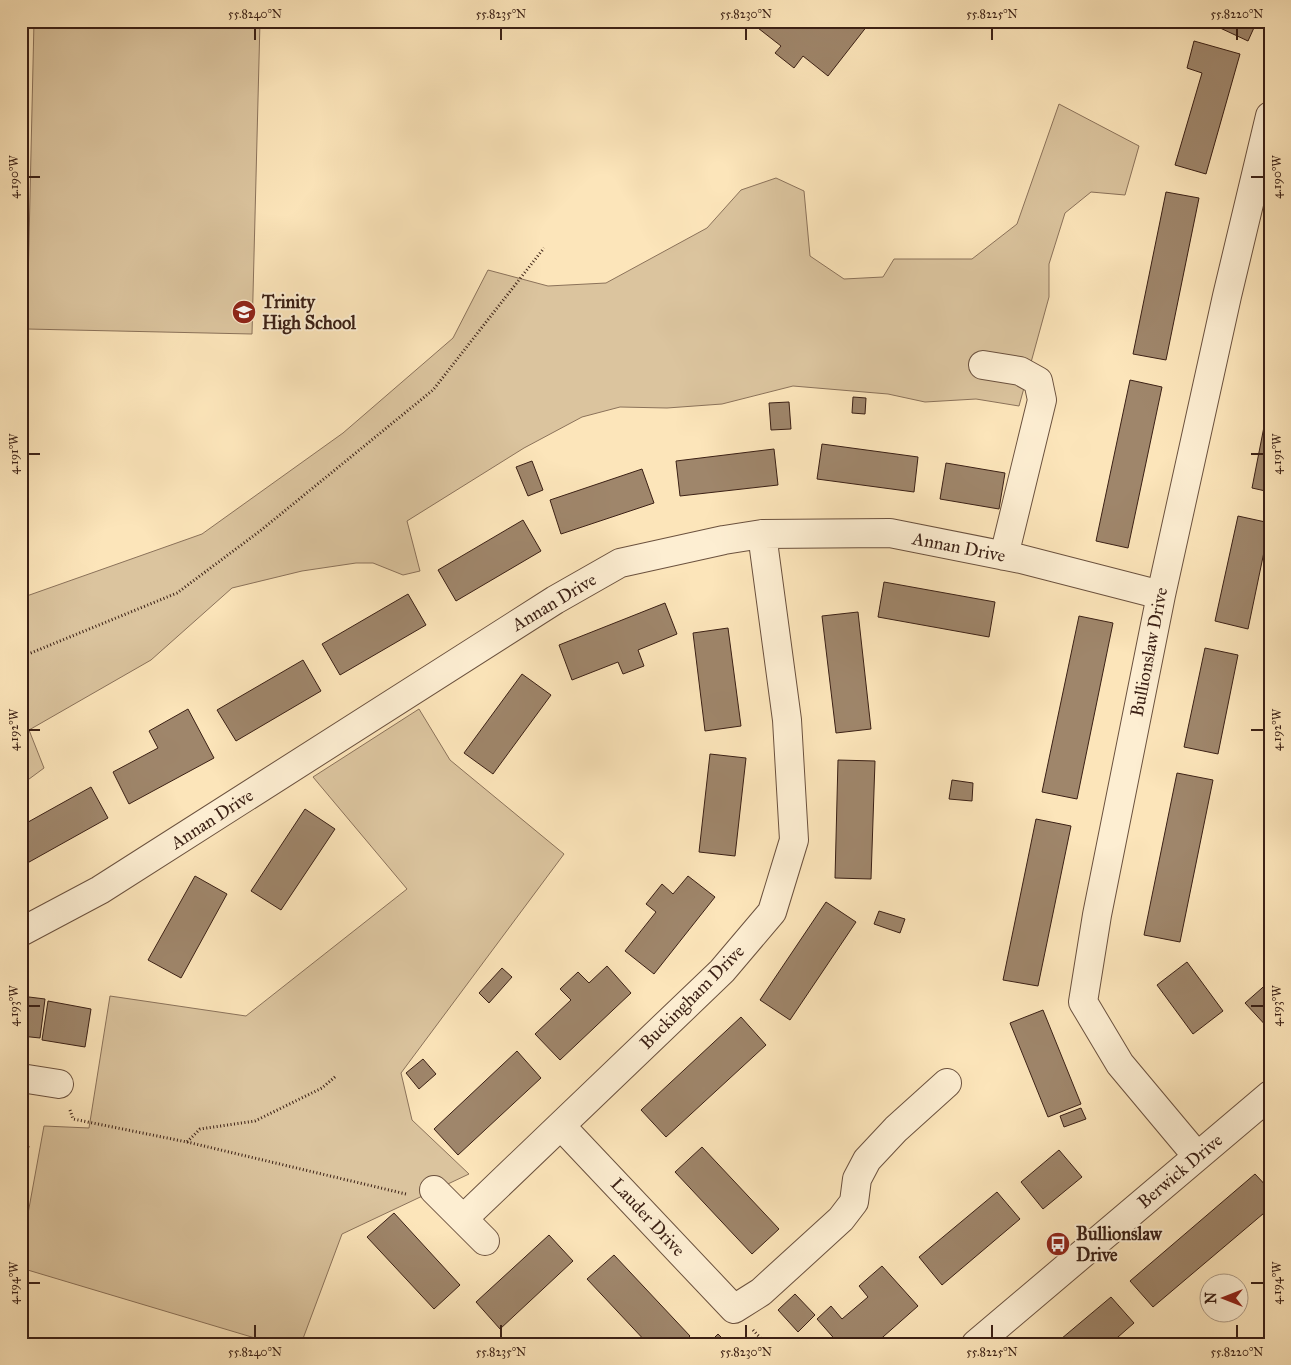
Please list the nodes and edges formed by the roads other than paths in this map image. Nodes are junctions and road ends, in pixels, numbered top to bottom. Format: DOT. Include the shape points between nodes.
graph roads {
  1 [pos="1270,116"];
  2 [pos="983,365"];
  3 [pos="762,534"];
  4 [pos="1004,556"];
  5 [pos="1160,595"];
  6 [pos="21,932"];
  7 [pos="21,1078"];
  8 [pos="947,1083"];
  9 [pos="59,1084"];
  10 [pos="1270,1095"];
  11 [pos="561,1126"];
  12 [pos="1197,1156"];
  13 [pos="434,1190"];
  14 [pos="463,1219"];
  15 [pos="485,1241"];
  16 [pos="976,1344"];
  1 -- 5 [label="street, Bullionslaw Drive"];
  2 -- 4 [label="street" via="1020,371 1038,381 1042,400"];
  3 -- 4 [label="street, Annan Drive" via="890,533"];
  3 -- 6 [label="street, Annan Drive" via="620,563 555,600 100,890"];
  3 -- 11 [label="street, Buckingham Drive" via="787,720 794,840 772,912 722,971"];
  4 -- 5 [label="street, Annan Drive"];
  5 -- 12 [label="street, Bullionslaw Drive" via="1083,1002 1120,1064"];
  7 -- 9 [label="street"];
  8 -- 11 [label="street, Lauder Drive" via="896,1128 867,1160 857,1179 854,1202 841,1219 761,1292 734,1309"];
  10 -- 12 [label="street, Berwick Drive"];
  11 -- 14 [label="street, Buckingham Drive"];
  12 -- 16 [label="street, Berwick Drive"];
  13 -- 14 [label="street"];
  14 -- 15 [label="street"];
}
